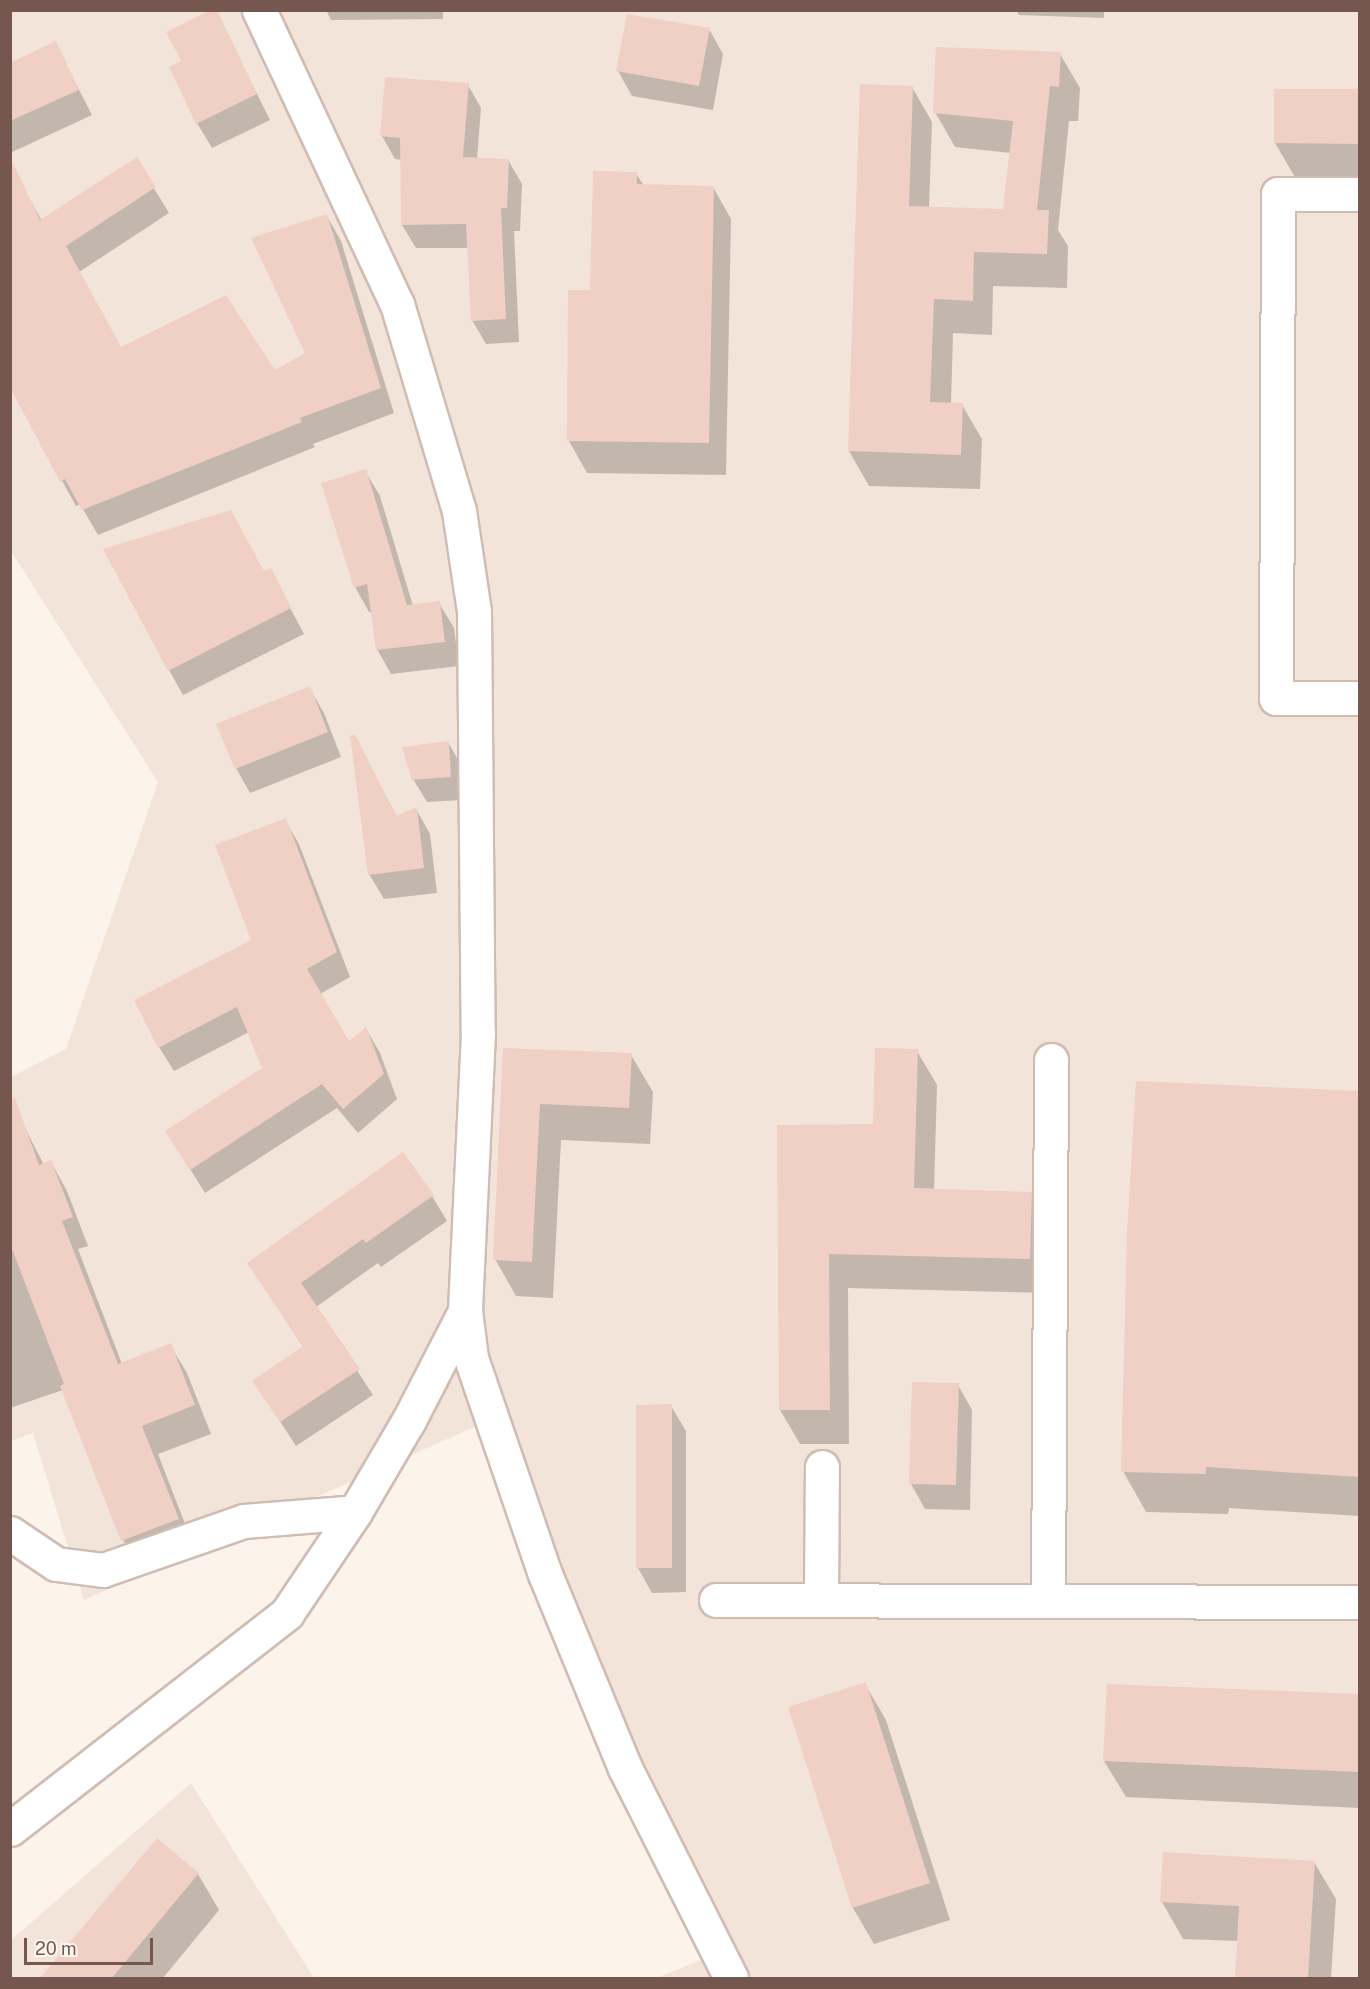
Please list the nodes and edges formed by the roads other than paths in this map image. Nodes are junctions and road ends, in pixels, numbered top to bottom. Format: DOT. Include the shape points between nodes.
graph roads {
  1 [pos="259,10"];
  2 [pos="1359,194"];
  3 [pos="1359,698"];
  4 [pos="1051,1060"];
  5 [pos="465,1311"];
  6 [pos="822,1467"];
  7 [pos="355,1512"];
  8 [pos="10,1533"];
  9 [pos="716,1600"];
  10 [pos="821,1600"];
  11 [pos="1048,1601"];
  12 [pos="1359,1602"];
  13 [pos="10,1829"];
  14 [pos="731,1978"];
  1 -- 5 [label="street" via="397,304 460,522 474,611 478,1021"];
  2 -- 3 [label="street" via="1278,194 1276,698"];
  4 -- 11 [label="street"];
  5 -- 7 [label="street" via="409,1420"];
  5 -- 14 [label="street" via="471,1358 545,1574 625,1768"];
  6 -- 10 [label="street"];
  7 -- 8 [label="street" via="244,1521 103,1570 56,1564"];
  7 -- 13 [label="street" via="287,1612"];
  9 -- 10 [label="street"];
  10 -- 11 [label="street"];
  11 -- 12 [label="street"];
}
